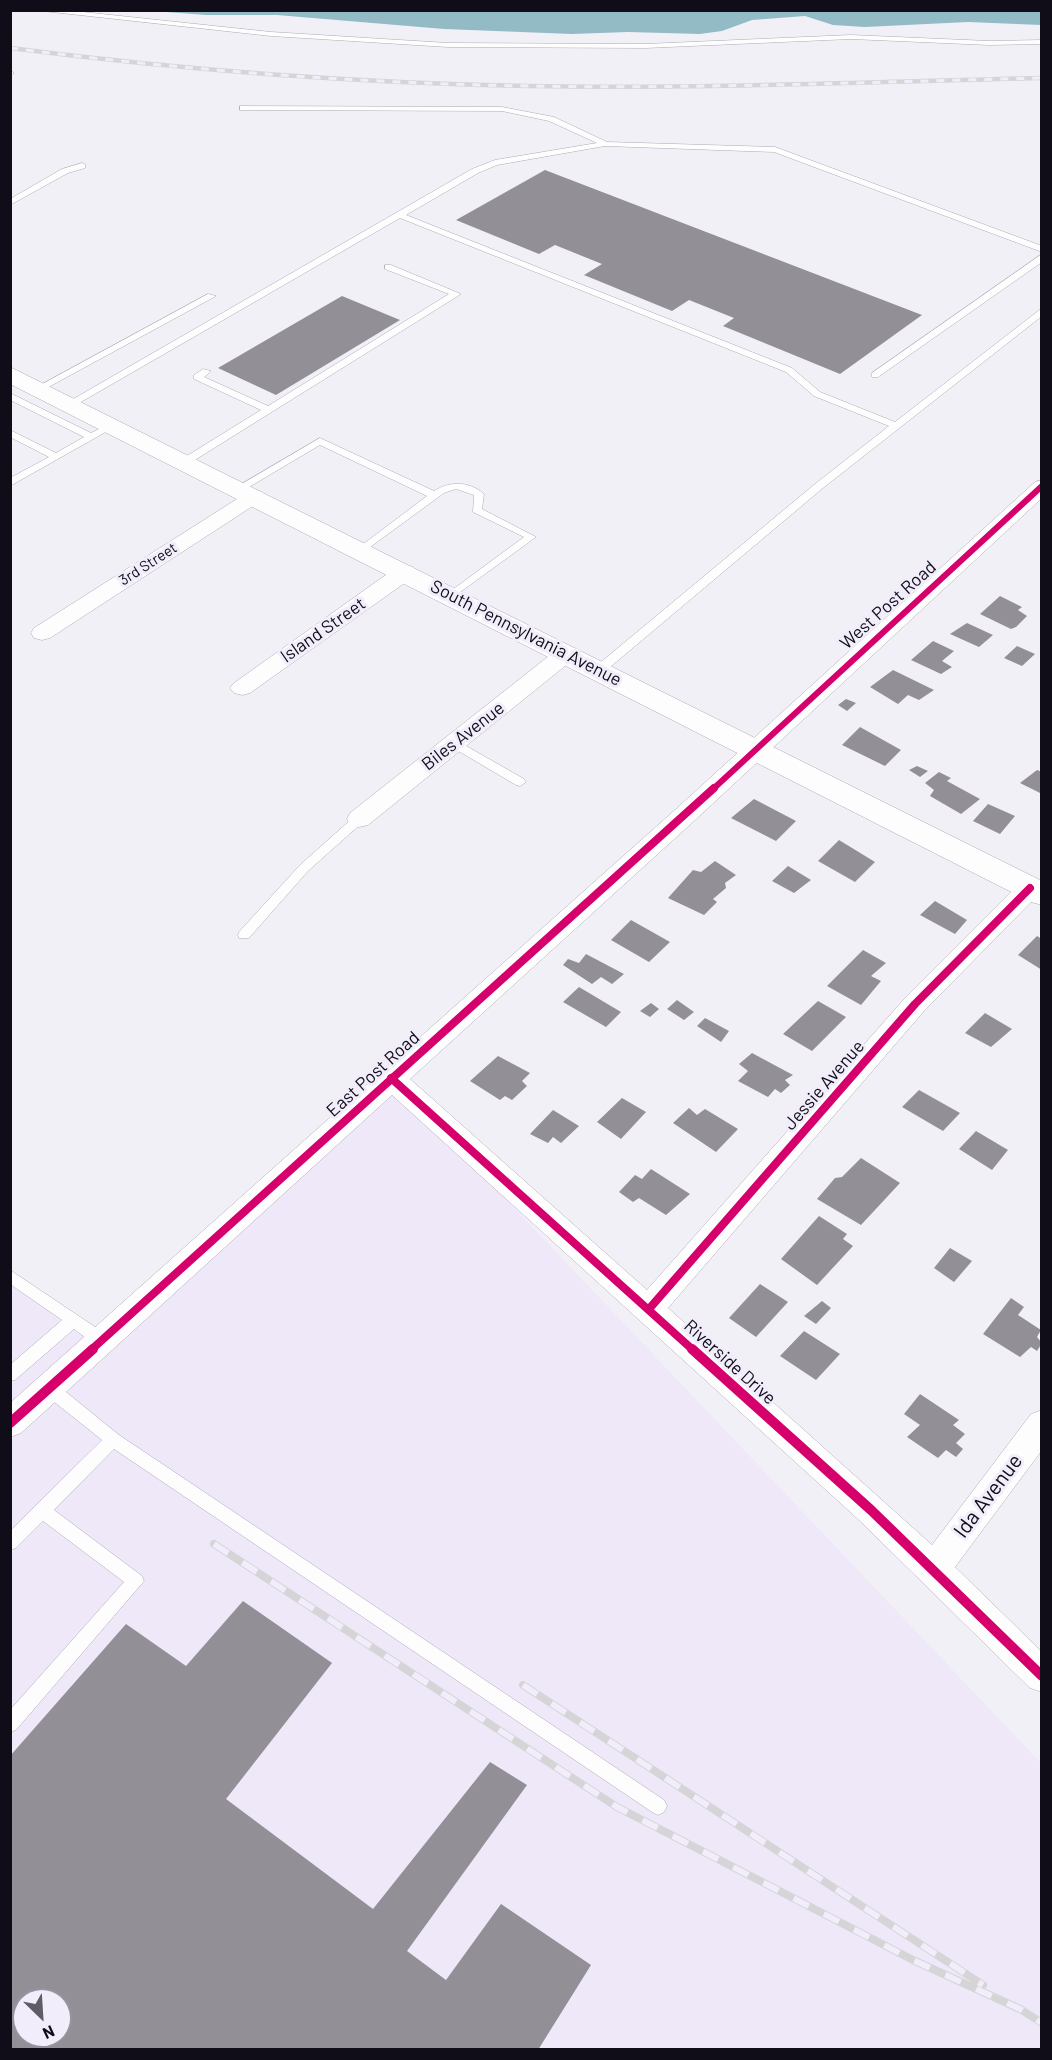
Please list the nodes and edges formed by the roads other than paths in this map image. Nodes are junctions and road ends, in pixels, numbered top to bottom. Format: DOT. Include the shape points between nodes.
graph roads {
  1 [pos="37,10"];
  2 [pos="1041,42"];
  3 [pos="243,108"];
  4 [pos="606,144"];
  5 [pos="81,165"];
  6 [pos="10,202"];
  7 [pos="399,215"];
  8 [pos="1041,249"];
  9 [pos="1041,257"];
  10 [pos="388,267"];
  11 [pos="211,296"];
  12 [pos="1041,311"];
  13 [pos="206,371"];
  14 [pos="875,375"];
  15 [pos="11,379"];
  16 [pos="40,388"];
  17 [pos="71,404"];
  18 [pos="268,410"];
  19 [pos="897,426"];
  20 [pos="102,431"];
  21 [pos="10,433"];
  22 [pos="56,457"];
  23 [pos="186,461"];
  24 [pos="10,483"];
  25 [pos="1041,486"];
  26 [pos="248,492"];
  27 [pos="434,495"];
  28 [pos="362,550"];
  29 [pos="405,572"];
  30 [pos="452,595"];
  31 [pos="42,633"];
  32 [pos="567,653"];
  33 [pos="599,670"];
  34 [pos="242,688"];
  35 [pos="454,743"];
  36 [pos="757,749"];
  37 [pos="520,782"];
  38 [pos="358,819"];
  39 [pos="1036,891"];
  40 [pos="244,935"];
  41 [pos="391,1078"];
  42 [pos="11,1278"];
  43 [pos="648,1309"];
  44 [pos="73,1320"];
  45 [pos="102,1340"];
  46 [pos="10,1375"];
  47 [pos="49,1388"];
  48 [pos="10,1423"];
  49 [pos="1041,1424"];
  50 [pos="113,1440"];
  51 [pos="42,1511"];
  52 [pos="10,1543"];
  53 [pos="934,1569"];
  54 [pos="1041,1676"];
  55 [pos="10,1724"];
  56 [pos="658,1806"];
  1 -- 2 [label="lane" via="292,36 448,45 645,46 851,37"];
  3 -- 4 [label="lane" via="502,109 551,119"];
  4 -- 7 [label="lane" via="495,163"];
  4 -- 8 [label="lane" via="775,150"];
  5 -- 6 [label="lane"];
  7 -- 17 [label="lane"];
  7 -- 19 [label="lane" via="789,370 817,394"];
  9 -- 14 [label="lane"];
  10 -- 18 [label="lane" via="456,294"];
  11 -- 16 [label="lane"];
  12 -- 19 [label="lane"];
  13 -- 18 [label="lane" via="197,377"];
  15 -- 16 [label="main road, South Pennsylvania Avenue"];
  15 -- 20 [label="lane"];
  16 -- 17 [label="main road, South Pennsylvania Avenue"];
  17 -- 20 [label="main road, South Pennsylvania Avenue"];
  18 -- 23 [label="lane"];
  19 -- 33 [label="lane"];
  20 -- 22 [label="lane"];
  20 -- 23 [label="main road, South Pennsylvania Avenue"];
  21 -- 22 [label="lane"];
  22 -- 24 [label="lane"];
  23 -- 26 [label="main road, South Pennsylvania Avenue"];
  25 -- 36 [label="street, West Post Road"];
  26 -- 27 [label="lane" via="320,441"];
  26 -- 28 [label="main road, South Pennsylvania Avenue"];
  26 -- 31 [label="street, 3rd Street"];
  27 -- 28 [label="lane"];
  27 -- 30 [label="lane" via="450,484 463,486 479,494 477,510 531,537"];
  28 -- 29 [label="main road, South Pennsylvania Avenue"];
  29 -- 30 [label="main road, South Pennsylvania Avenue"];
  29 -- 34 [label="street, Island Street"];
  30 -- 32 [label="main road, South Pennsylvania Avenue"];
  32 -- 33 [label="main road, South Pennsylvania Avenue"];
  32 -- 35 [label="street, Biles Avenue"];
  33 -- 36 [label="main road, South Pennsylvania Avenue"];
  35 -- 37 [label="lane"];
  35 -- 38 [label="street, Biles Avenue"];
  36 -- 39 [label="main road, South Pennsylvania Avenue"];
  36 -- 41 [label="street, East Post Road"];
  38 -- 40 [label="lane" via="304,868"];
  39 -- 43 [label="street, Jessie Avenue" via="915,1004"];
  41 -- 43 [label="street, Riverside Drive"];
  41 -- 45 [label="street, East Post Road"];
  42 -- 44 [label="lane"];
  43 -- 53 [label="street, Riverside Drive"];
  44 -- 45 [label="lane"];
  44 -- 46 [label="lane"];
  45 -- 47 [label="street, East Post Road"];
  47 -- 48 [label="street, East Post Road"];
  47 -- 50 [label="lane"];
  49 -- 53 [label="street, Ida Avenue"];
  50 -- 51 [label="lane"];
  50 -- 56 [label="lane"];
  51 -- 52 [label="lane"];
  51 -- 55 [label="lane" via="136,1581"];
  53 -- 54 [label="street, Riverside Drive"];
}
